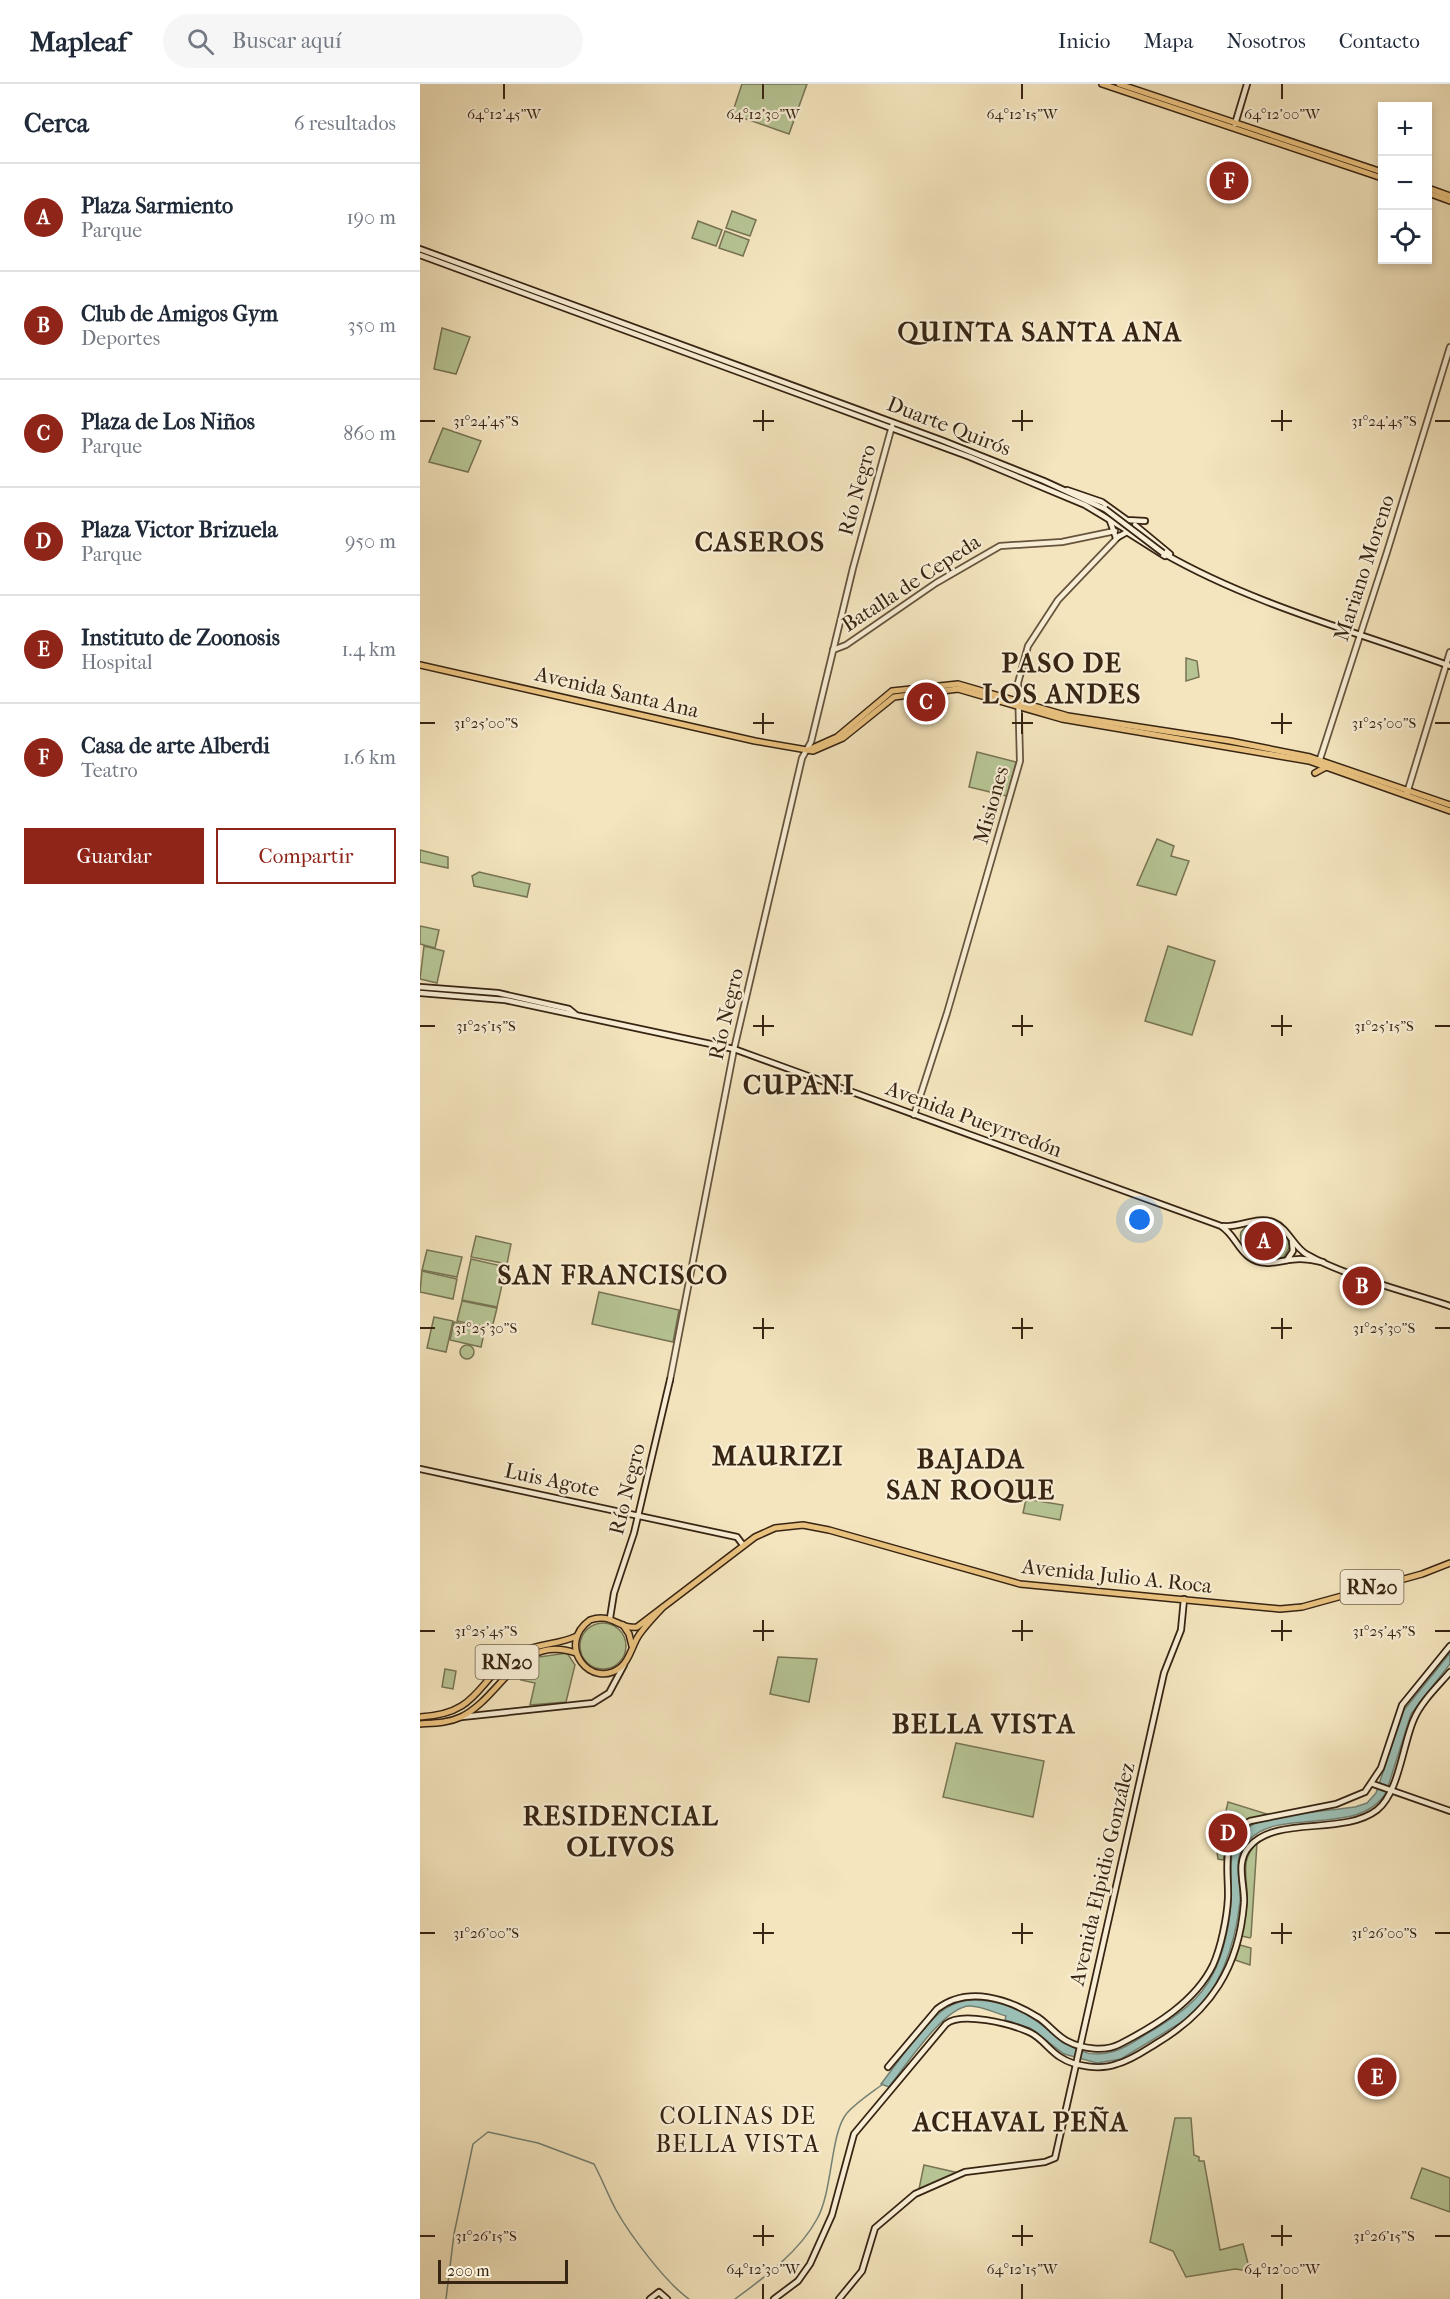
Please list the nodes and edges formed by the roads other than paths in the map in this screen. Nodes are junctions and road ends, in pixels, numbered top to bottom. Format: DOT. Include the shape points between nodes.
graph roads {
  1 [pos="1102,84"];
  2 [pos="1119,84"];
  3 [pos="1247,84"];
  4 [pos="1235,122"];
  5 [pos="1237,129"];
  6 [pos="1378,170"];
  7 [pos="1378,176"];
  8 [pos="1432,189"];
  9 [pos="1432,195"];
  10 [pos="1450,196"];
  11 [pos="1450,201"];
  12 [pos="420,249"];
  13 [pos="420,255"];
  14 [pos="1450,347"];
  15 [pos="892,425"];
  16 [pos="1059,488"];
  17 [pos="1121,516"];
  18 [pos="1108,519"];
  19 [pos="1145,521"];
  20 [pos="1126,531"];
  21 [pos="1116,536"];
  22 [pos="1179,562"];
  23 [pos="1360,635"];
  24 [pos="833,650"];
  25 [pos="1450,652"];
  26 [pos="420,665"];
  27 [pos="1448,666"];
  28 [pos="1019,705"];
  29 [pos="807,751"];
  30 [pos="1320,759"];
  31 [pos="1326,767"];
  32 [pos="1315,773"];
  33 [pos="1407,794"];
  34 [pos="1450,805"];
  35 [pos="1450,811"];
  36 [pos="420,987"];
  37 [pos="420,993"];
  38 [pos="575,1014"];
  39 [pos="734,1049"];
  40 [pos="914,1115"];
  41 [pos="1244,1224"];
  42 [pos="1221,1226"];
  43 [pos="1292,1240"];
  44 [pos="1237,1242"];
  45 [pos="1287,1260"];
  46 [pos="1323,1262"];
  47 [pos="1450,1306"];
  48 [pos="420,1469"];
  49 [pos="639,1515"];
  50 [pos="743,1545"];
  51 [pos="1450,1563"];
  52 [pos="1184,1599"];
  53 [pos="663,1607"];
  54 [pos="610,1618"];
  55 [pos="620,1622"];
  56 [pos="577,1636"];
  57 [pos="632,1646"];
  58 [pos="1450,1646"];
  59 [pos="576,1653"];
  60 [pos="626,1662"];
  61 [pos="1450,1672"];
  62 [pos="420,1717"];
  63 [pos="460,1717"];
  64 [pos="420,1724"];
  65 [pos="1376,1785"];
  66 [pos="1389,1789"];
  67 [pos="1450,1811"];
  68 [pos="1079,2047"];
  69 [pos="1076,2061"];
  70 [pos="888,2067"];
  71 [pos="650,2299"];
  72 [pos="667,2299"];
  73 [pos="774,2299"];
  74 [pos="839,2299"];
  1 -- 5 [label="main road"];
  2 -- 4 [label="main road"];
  3 -- 4 [label="main road"];
  4 -- 5 [label="main road"];
  4 -- 6 [label="main road"];
  5 -- 7 [label="main road"];
  8 -- 10 [label="main road"];
  9 -- 11 [label="main road"];
  12 -- 15 [label="main road, Duarte Quirós"];
  13 -- 15 [label="main road, Duarte Quirós"];
  14 -- 23 [label="main road, Mariano Moreno"];
  15 -- 16 [label="main road, Duarte Quirós"];
  15 -- 18 [label="main road, Duarte Quirós" via="1058,493"];
  15 -- 24 [label="main road, Río Negro"];
  16 -- 17 [label="main road" via="1094,498"];
  16 -- 22 [label="main road, Duarte Quirós, bridge" via="1105,509"];
  17 -- 19 [label="main road"];
  17 -- 20 [label="main road" via="1127,524"];
  18 -- 20 [label="main road, Duarte Quirós"];
  18 -- 21 [label="main road"];
  20 -- 21 [label="main road, Misiones"];
  20 -- 22 [label="main road, Duarte Quirós"];
  20 -- 22 [label="main road" via="1136,527"];
  21 -- 24 [label="main road, Batalla de Cepeda" via="1000,546 970,561"];
  21 -- 28 [label="main road, Misiones" via="1058,600 1030,642 1018,678"];
  22 -- 23 [label="main road, Duarte Quirós" via="1271,603"];
  23 -- 27 [label="main road, Duarte Quirós"];
  23 -- 30 [label="main road, Mariano Moreno"];
  24 -- 29 [label="main road, Río Negro"];
  25 -- 27 [label="main road"];
  26 -- 29 [label="main road, Avenida Santa Ana"];
  27 -- 33 [label="main road"];
  28 -- 29 [label="main road" via="958,688 902,695 890,699 839,740"];
  28 -- 30 [label="main road"];
  28 -- 31 [label="main road" via="1062,719 1263,752"];
  28 -- 40 [label="main road, Misiones" via="1020,761"];
  29 -- 39 [label="main road, Río Negro"];
  30 -- 33 [label="main road"];
  31 -- 32 [label="main road"];
  31 -- 33 [label="main road"];
  33 -- 34 [label="main road"];
  33 -- 35 [label="main road"];
  36 -- 38 [label="main road, Avenida Pueyrredón" via="506,994"];
  37 -- 38 [label="main road, Avenida Pueyrredón" via="490,998"];
  38 -- 39 [label="main road, Avenida Pueyrredón"];
  39 -- 40 [label="main road, Avenida Pueyrredón"];
  39 -- 49 [label="main road, Río Negro" via="670,1380"];
  40 -- 42 [label="main road, Avenida Pueyrredón"];
  41 -- 42 [label="main road, Avenida Pueyrredón"];
  41 -- 43 [label="main road, Avenida Pueyrredón" via="1256,1220 1272,1222"];
  41 -- 44 [label="main road"];
  42 -- 44 [label="main road, Avenida Pueyrredón"];
  43 -- 45 [label="main road" via="1293,1251"];
  43 -- 46 [label="main road, Avenida Pueyrredón" via="1305,1253"];
  44 -- 45 [label="main road, Avenida Pueyrredón" via="1257,1262"];
  45 -- 46 [label="main road, Avenida Pueyrredón"];
  46 -- 47 [label="main road, Avenida Pueyrredón"];
  48 -- 49 [label="main road, Luis Agote"];
  49 -- 50 [label="main road, Luis Agote" via="737,1537"];
  49 -- 54 [label="main road, Río Negro"];
  50 -- 52 [label="main road, Avenida Julio A. Roca / RN20" via="775,1528 812,1526 1020,1584"];
  50 -- 53 [label="main road, Avenida Julio A. Roca / RN20"];
  51 -- 52 [label="main road, Avenida Julio A. Roca / RN20" via="1294,1608"];
  52 -- 68 [label="main road, Avenida Elpidio González" via="1181,1628 1164,1673"];
  53 -- 55 [label="main road, Avenida Julio A. Roca / RN20" via="637,1627"];
  53 -- 57 [label="main road, Avenida Julio A. Roca / RN20"];
  54 -- 55 [label="main road, Avenida Julio A. Roca / RN20"];
  54 -- 56 [label="main road, RN20" via="590,1620"];
  55 -- 57 [label="main road"];
  56 -- 59 [label="main road"];
  56 -- 62 [label="main road, RN20" via="527,1649 503,1665 466,1705 446,1714"];
  57 -- 60 [label="main road, Avenida Julio A. Roca / RN20"];
  58 -- 65 [label="main road" via="1402,1705"];
  59 -- 60 [label="main road" via="582,1664 598,1673 616,1670"];
  59 -- 63 [label="main road, RN20" via="551,1649 521,1662 482,1702"];
  60 -- 63 [label="main road, Avenida Julio A. Roca" via="609,1693 593,1703"];
  61 -- 66 [label="main road" via="1415,1716"];
  63 -- 64 [label="main road, RN20"];
  65 -- 66 [label="main road"];
  65 -- 68 [label="main road" via="1344,1802 1259,1819 1239,1828 1226,1855 1227,1904 1214,1963 1190,1997 1119,2045 1101,2049"];
  66 -- 67 [label="main road"];
  66 -- 69 [label="main road" via="1382,1805 1360,1819 1273,1832 1255,1840 1241,1864 1242,1917 1222,1983 1191,2020 1137,2056 1104,2067"];
  68 -- 69 [label="main road, Avenida Elpidio González"];
  68 -- 70 [label="main road" via="1024,2010 967,1995 937,2009"];
  69 -- 73 [label="main road" via="1058,2056 1028,2031 972,2018 950,2021 855,2134 832,2215 810,2264 798,2281"];
  69 -- 74 [label="main road, Avenida Elpidio González" via="1055,2158 965,2172 915,2194 875,2228 862,2271"];
  71 -- 72 [label="main road" via="659,2292"];
}
